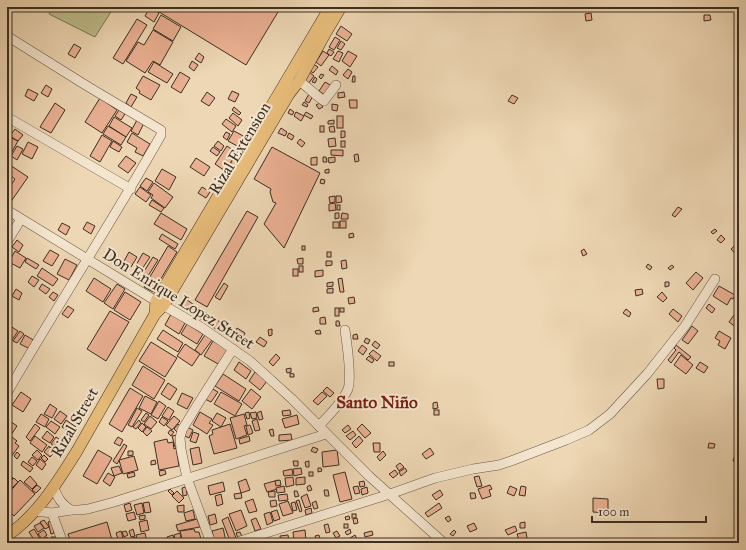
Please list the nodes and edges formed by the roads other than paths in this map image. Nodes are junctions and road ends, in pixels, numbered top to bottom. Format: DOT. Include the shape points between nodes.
graph roads {
  1 [pos="330,7"];
  2 [pos="341,7"];
  3 [pos="7,36"];
  4 [pos="299,81"];
  5 [pos="336,85"];
  6 [pos="7,117"];
  7 [pos="131,188"];
  8 [pos="7,210"];
  9 [pos="20,219"];
  10 [pos="7,242"];
  11 [pos="87,259"];
  12 [pos="715,279"];
  13 [pos="160,303"];
  14 [pos="346,330"];
  15 [pos="233,349"];
  16 [pos="7,393"];
  17 [pos="318,426"];
  18 [pos="326,434"];
  19 [pos="187,478"];
  20 [pos="54,488"];
  21 [pos="390,494"];
  22 [pos="71,510"];
  23 [pos="35,511"];
  24 [pos="52,513"];
  25 [pos="7,536"];
  26 [pos="63,543"];
  27 [pos="210,543"];
  28 [pos="234,543"];
  29 [pos="444,543"];
  1 -- 13 [label="main road, Rizal Extension"];
  2 -- 4 [label="main road, Rizal Extension"];
  3 -- 7 [label="street" via="161,130 161,135"];
  4 -- 5 [label="street" via="324,101"];
  4 -- 13 [label="main road, Rizal Extension"];
  6 -- 7 [label="street"];
  7 -- 11 [label="street"];
  8 -- 9 [label="street, Don Enrique Lopez Street"];
  9 -- 10 [label="street"];
  9 -- 11 [label="street, Don Enrique Lopez Street"];
  11 -- 13 [label="street, Don Enrique Lopez Street"];
  11 -- 16 [label="street"];
  12 -- 21 [label="street" via="684,326 647,374 610,414 589,430 512,462 435,478"];
  13 -- 15 [label="street, Don Enrique Lopez Street" via="201,326"];
  13 -- 20 [label="main road, Rizal Street"];
  14 -- 17 [label="street" via="350,380 348,389"];
  15 -- 17 [label="street, Don Enrique Lopez Street" via="269,378"];
  15 -- 19 [label="street" via="182,430 181,449"];
  17 -- 18 [label="street, Don Enrique Lopez Street"];
  18 -- 19 [label="street"];
  18 -- 21 [label="street, Don Enrique Lopez Street"];
  19 -- 22 [label="street" via="88,509"];
  19 -- 27 [label="street"];
  20 -- 22 [label="street" via="64,506"];
  20 -- 23 [label="main road, Rizal Street"];
  21 -- 28 [label="street"];
  21 -- 29 [label="street, Don Enrique Lopez Street"];
  22 -- 24 [label="street"];
  23 -- 24 [label="street"];
  23 -- 25 [label="main road, Rizal Street"];
  24 -- 26 [label="street"];
}
